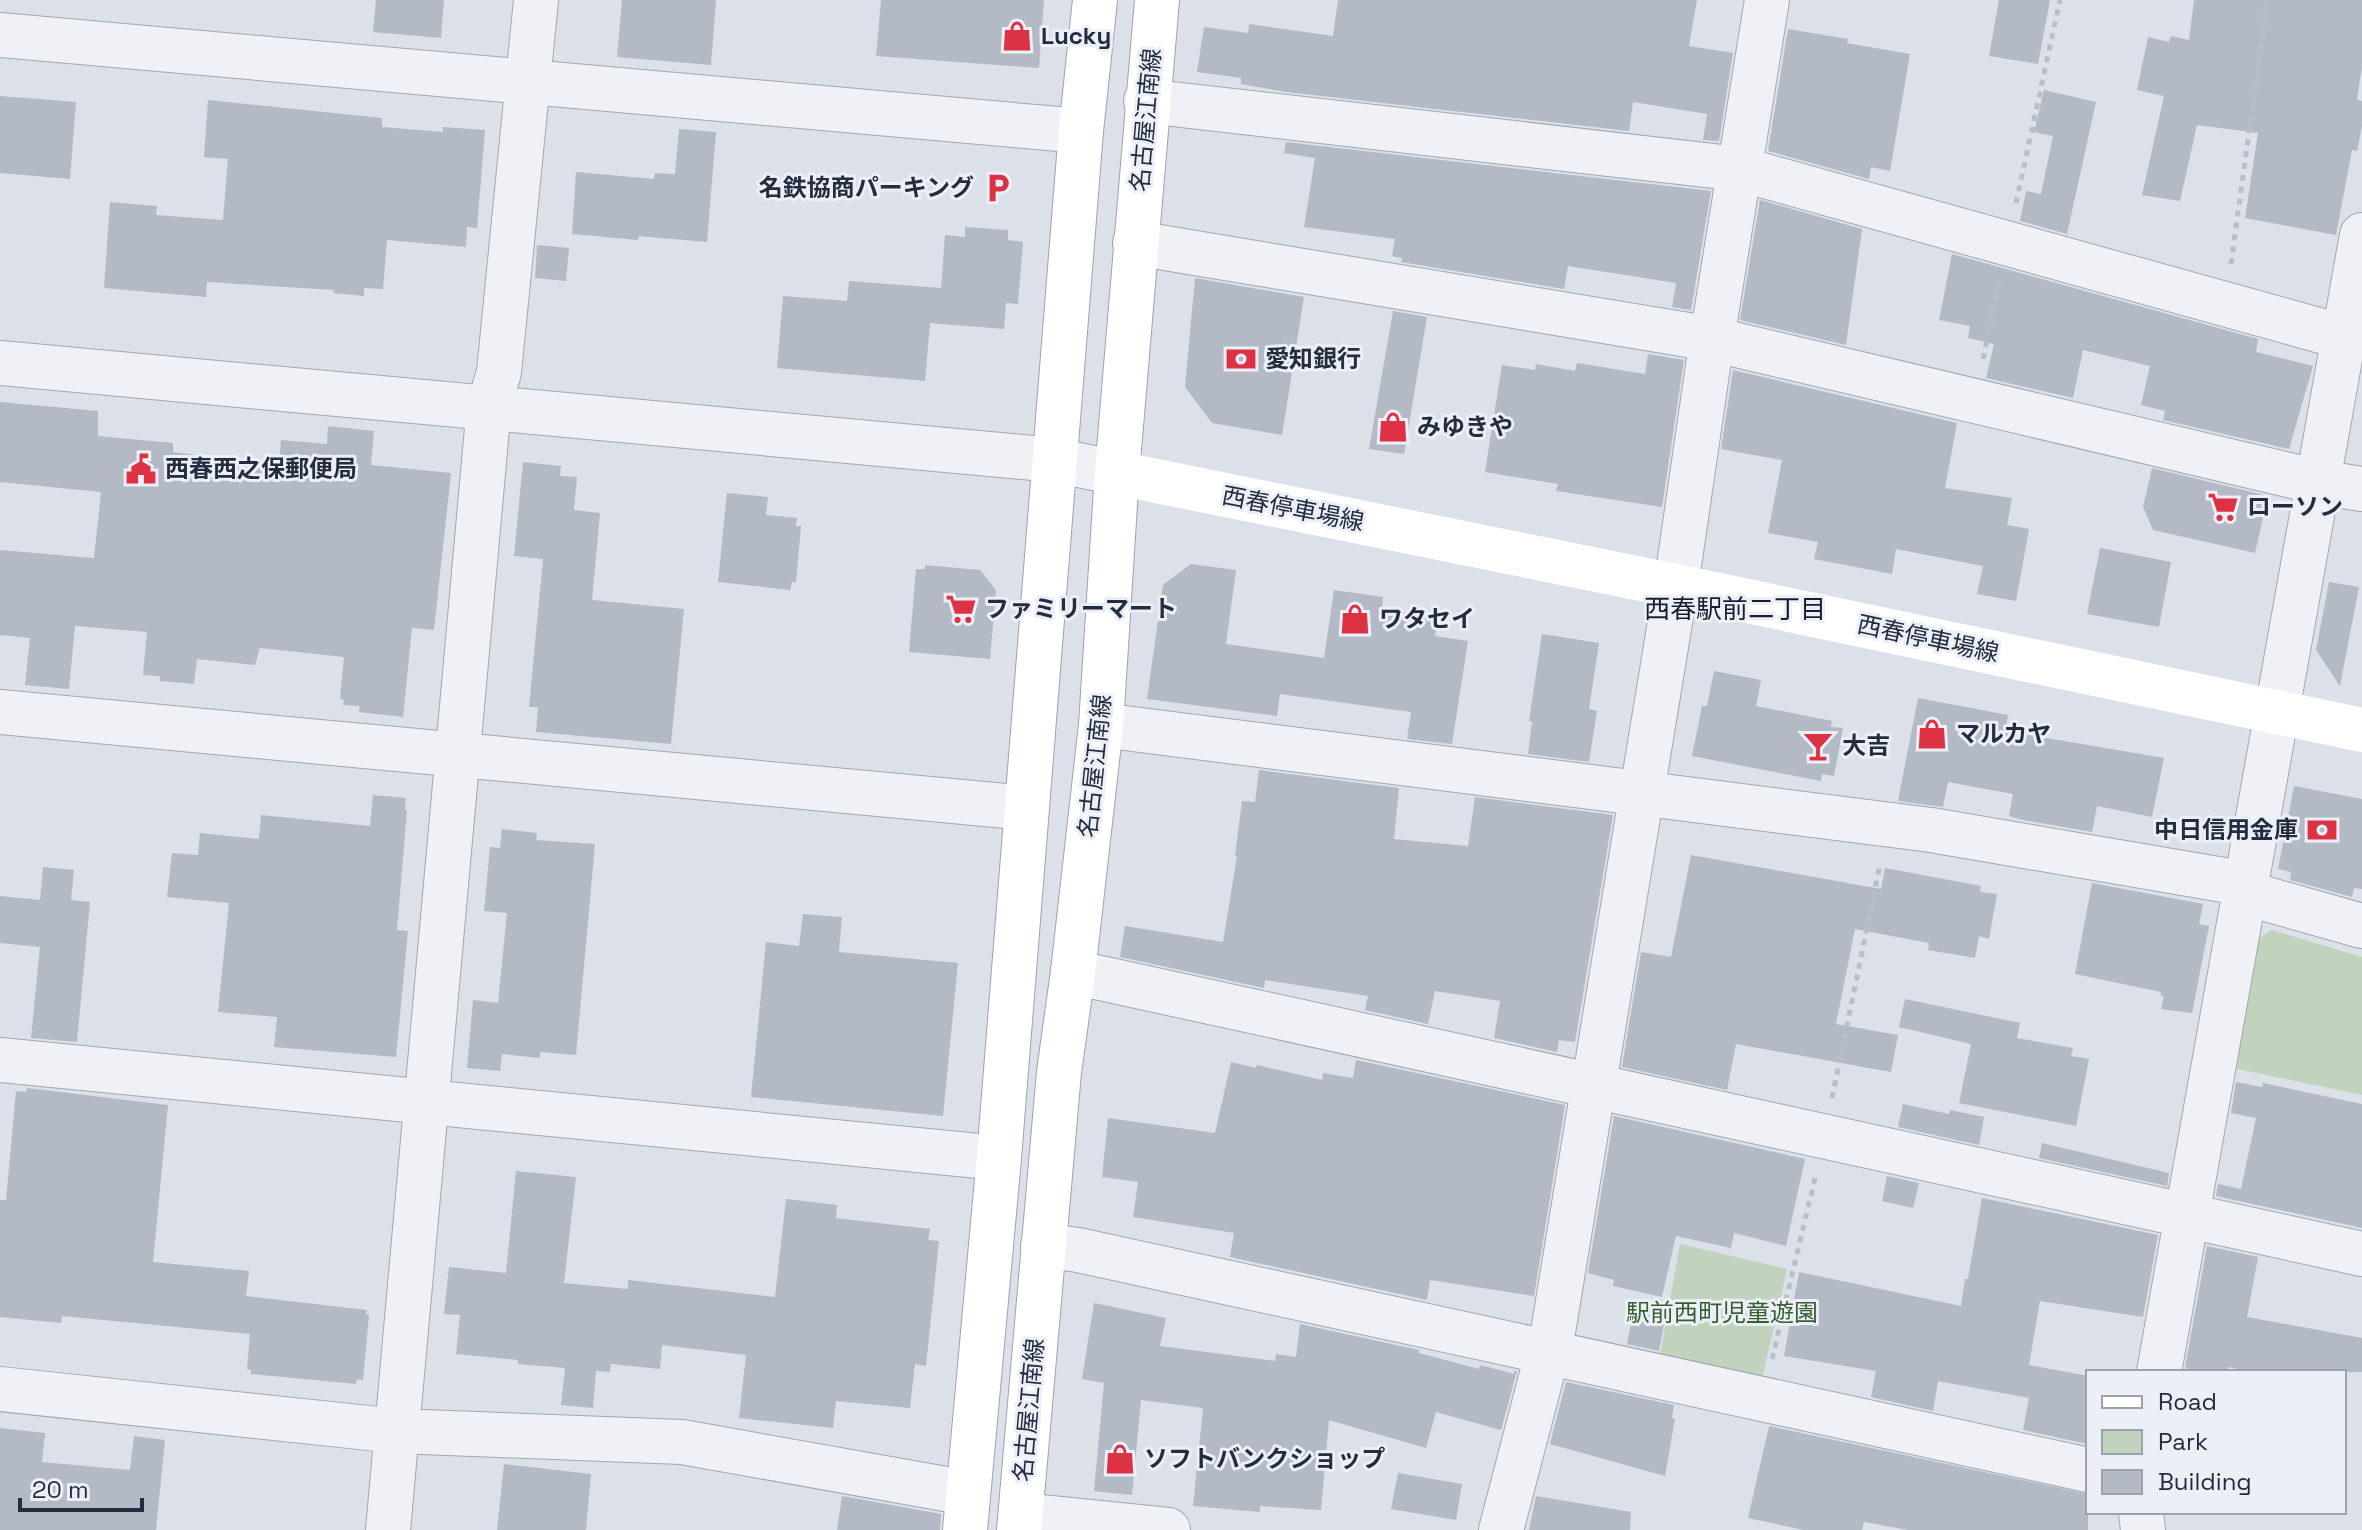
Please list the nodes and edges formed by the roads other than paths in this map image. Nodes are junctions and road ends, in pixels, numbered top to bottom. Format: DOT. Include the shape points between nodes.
graph roads {
  1 [pos="536,0"];
  2 [pos="1095,0"];
  3 [pos="1157,0"];
  4 [pos="1767,0"];
  5 [pos="0,35"];
  6 [pos="529,83"];
  7 [pos="1146,101"];
  8 [pos="1081,131"];
  9 [pos="1740,169"];
  10 [pos="2362,235"];
  11 [pos="1135,243"];
  12 [pos="2343,337"];
  13 [pos="1712,339"];
  14 [pos="0,363"];
  15 [pos="489,406"];
  16 [pos="1055,460"];
  17 [pos="1117,473"];
  18 [pos="2318,482"];
  19 [pos="2362,489"];
  20 [pos="1676,586"];
  21 [pos="0,712"];
  22 [pos="2278,713"];
  23 [pos="1101,725"];
  24 [pos="2362,730"];
  25 [pos="457,755"];
  26 [pos="1641,793"];
  27 [pos="1027,808"];
  28 [pos="2246,888"];
  29 [pos="2362,926"];
  30 [pos="1073,972"];
  31 [pos="0,1060"];
  32 [pos="1593,1088"];
  33 [pos="426,1100"];
  34 [pos="999,1158"];
  35 [pos="2187,1217"];
  36 [pos="1043,1245"];
  37 [pos="2362,1254"];
  38 [pos="1546,1352"];
  39 [pos="2159,1370"];
  40 [pos="0,1389"];
  41 [pos="397,1431"];
  42 [pos="2086,1470"];
  43 [pos="967,1512"];
  44 [pos="1020,1523"];
  45 [pos="388,1530"];
  46 [pos="1168,1530"];
  47 [pos="1501,1530"];
  1 -- 6 [label="street"];
  2 -- 8 [label="main road"];
  3 -- 7 [label="main road, 名古屋江南線"];
  4 -- 9 [label="street"];
  5 -- 6 [label="street"];
  6 -- 8 [label="street"];
  6 -- 15 [label="street" via="499,372"];
  7 -- 9 [label="street"];
  7 -- 11 [label="main road, 名古屋江南線"];
  8 -- 16 [label="main road"];
  9 -- 12 [label="street"];
  9 -- 13 [label="street"];
  10 -- 12 [label="street"];
  11 -- 13 [label="street"];
  11 -- 17 [label="main road, 名古屋江南線"];
  12 -- 18 [label="street"];
  13 -- 18 [label="street"];
  13 -- 20 [label="street"];
  14 -- 15 [label="street"];
  15 -- 16 [label="street"];
  15 -- 25 [label="street"];
  16 -- 17 [label="street"];
  16 -- 27 [label="main road"];
  17 -- 20 [label="main road, 西春停車場線"];
  17 -- 23 [label="main road, 名古屋江南線"];
  18 -- 19 [label="street"];
  18 -- 22 [label="street"];
  20 -- 22 [label="main road, 西春停車場線"];
  20 -- 26 [label="street"];
  21 -- 25 [label="street"];
  22 -- 24 [label="main road, 西春停車場線"];
  22 -- 28 [label="street"];
  23 -- 26 [label="street"];
  23 -- 30 [label="main road, 名古屋江南線"];
  25 -- 27 [label="street"];
  25 -- 33 [label="street"];
  26 -- 28 [label="street" via="1931,830"];
  26 -- 32 [label="street"];
  27 -- 34 [label="main road"];
  28 -- 29 [label="street"];
  28 -- 35 [label="street"];
  30 -- 32 [label="street"];
  30 -- 36 [label="main road, 名古屋江南線"];
  31 -- 33 [label="street"];
  32 -- 35 [label="street"];
  32 -- 38 [label="street"];
  33 -- 34 [label="street"];
  33 -- 41 [label="street"];
  34 -- 43 [label="main road"];
  35 -- 37 [label="street"];
  35 -- 39 [label="street"];
  36 -- 38 [label="street"];
  36 -- 44 [label="main road, 名古屋江南線"];
  38 -- 42 [label="street"];
  38 -- 47 [label="street"];
  40 -- 41 [label="street"];
  41 -- 43 [label="street" via="682,1442"];
  41 -- 45 [label="street"];
  44 -- 46 [label="street"];
}
